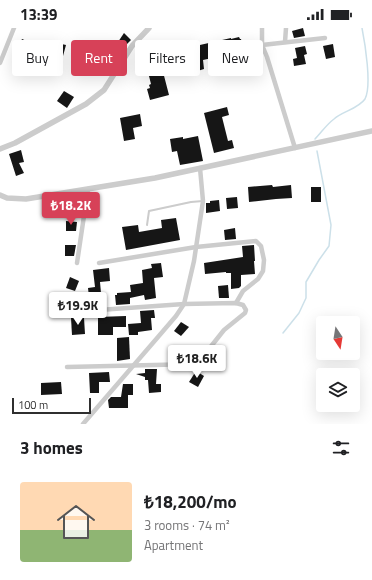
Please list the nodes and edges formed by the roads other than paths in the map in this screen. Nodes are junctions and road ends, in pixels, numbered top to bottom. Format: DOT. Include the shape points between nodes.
graph roads {
  1 [pos="14,28"];
  2 [pos="149,28"];
  3 [pos="262,28"];
  4 [pos="286,28"];
  5 [pos="325,38"];
  6 [pos="262,40"];
  7 [pos="285,42"];
  8 [pos="263,45"];
  9 [pos="263,47"];
  10 [pos="0,62"];
  11 [pos="372,131"];
  12 [pos="295,148"];
  13 [pos="0,149"];
  14 [pos="200,168"];
  15 [pos="88,188"];
  16 [pos="0,195"];
  17 [pos="203,201"];
  18 [pos="147,225"];
  19 [pos="196,247"];
  20 [pos="77,263"];
  21 [pos="99,263"];
  22 [pos="236,303"];
  23 [pos="184,304"];
  24 [pos="85,311"];
  25 [pos="132,366"];
  26 [pos="67,367"];
  27 [pos="83,424"];
  1 -- 10 [label="street"];
  2 -- 13 [label="street" via="132,46 104,90 86,104"];
  3 -- 6 [label="street"];
  4 -- 7 [label="street"];
  5 -- 7 [label="street"];
  7 -- 8 [label="street"];
  9 -- 12 [label="street"];
  11 -- 12 [label="street"];
  12 -- 14 [label="street"];
  14 -- 15 [label="street"];
  14 -- 17 [label="street"];
  15 -- 16 [label="street" via="26,199"];
  15 -- 20 [label="street"];
  17 -- 18 [label="lane" via="149,211"];
  17 -- 19 [label="street"];
  19 -- 21 [label="street"];
  19 -- 22 [label="street" via="256,241 261,246 263,271 243,291"];
  19 -- 23 [label="street"];
  22 -- 23 [label="street"];
  22 -- 25 [label="street" via="246,307 245,312 224,330 197,364"];
  23 -- 24 [label="street"];
  23 -- 25 [label="street"];
  25 -- 26 [label="street"];
  25 -- 27 [label="street"];
}
